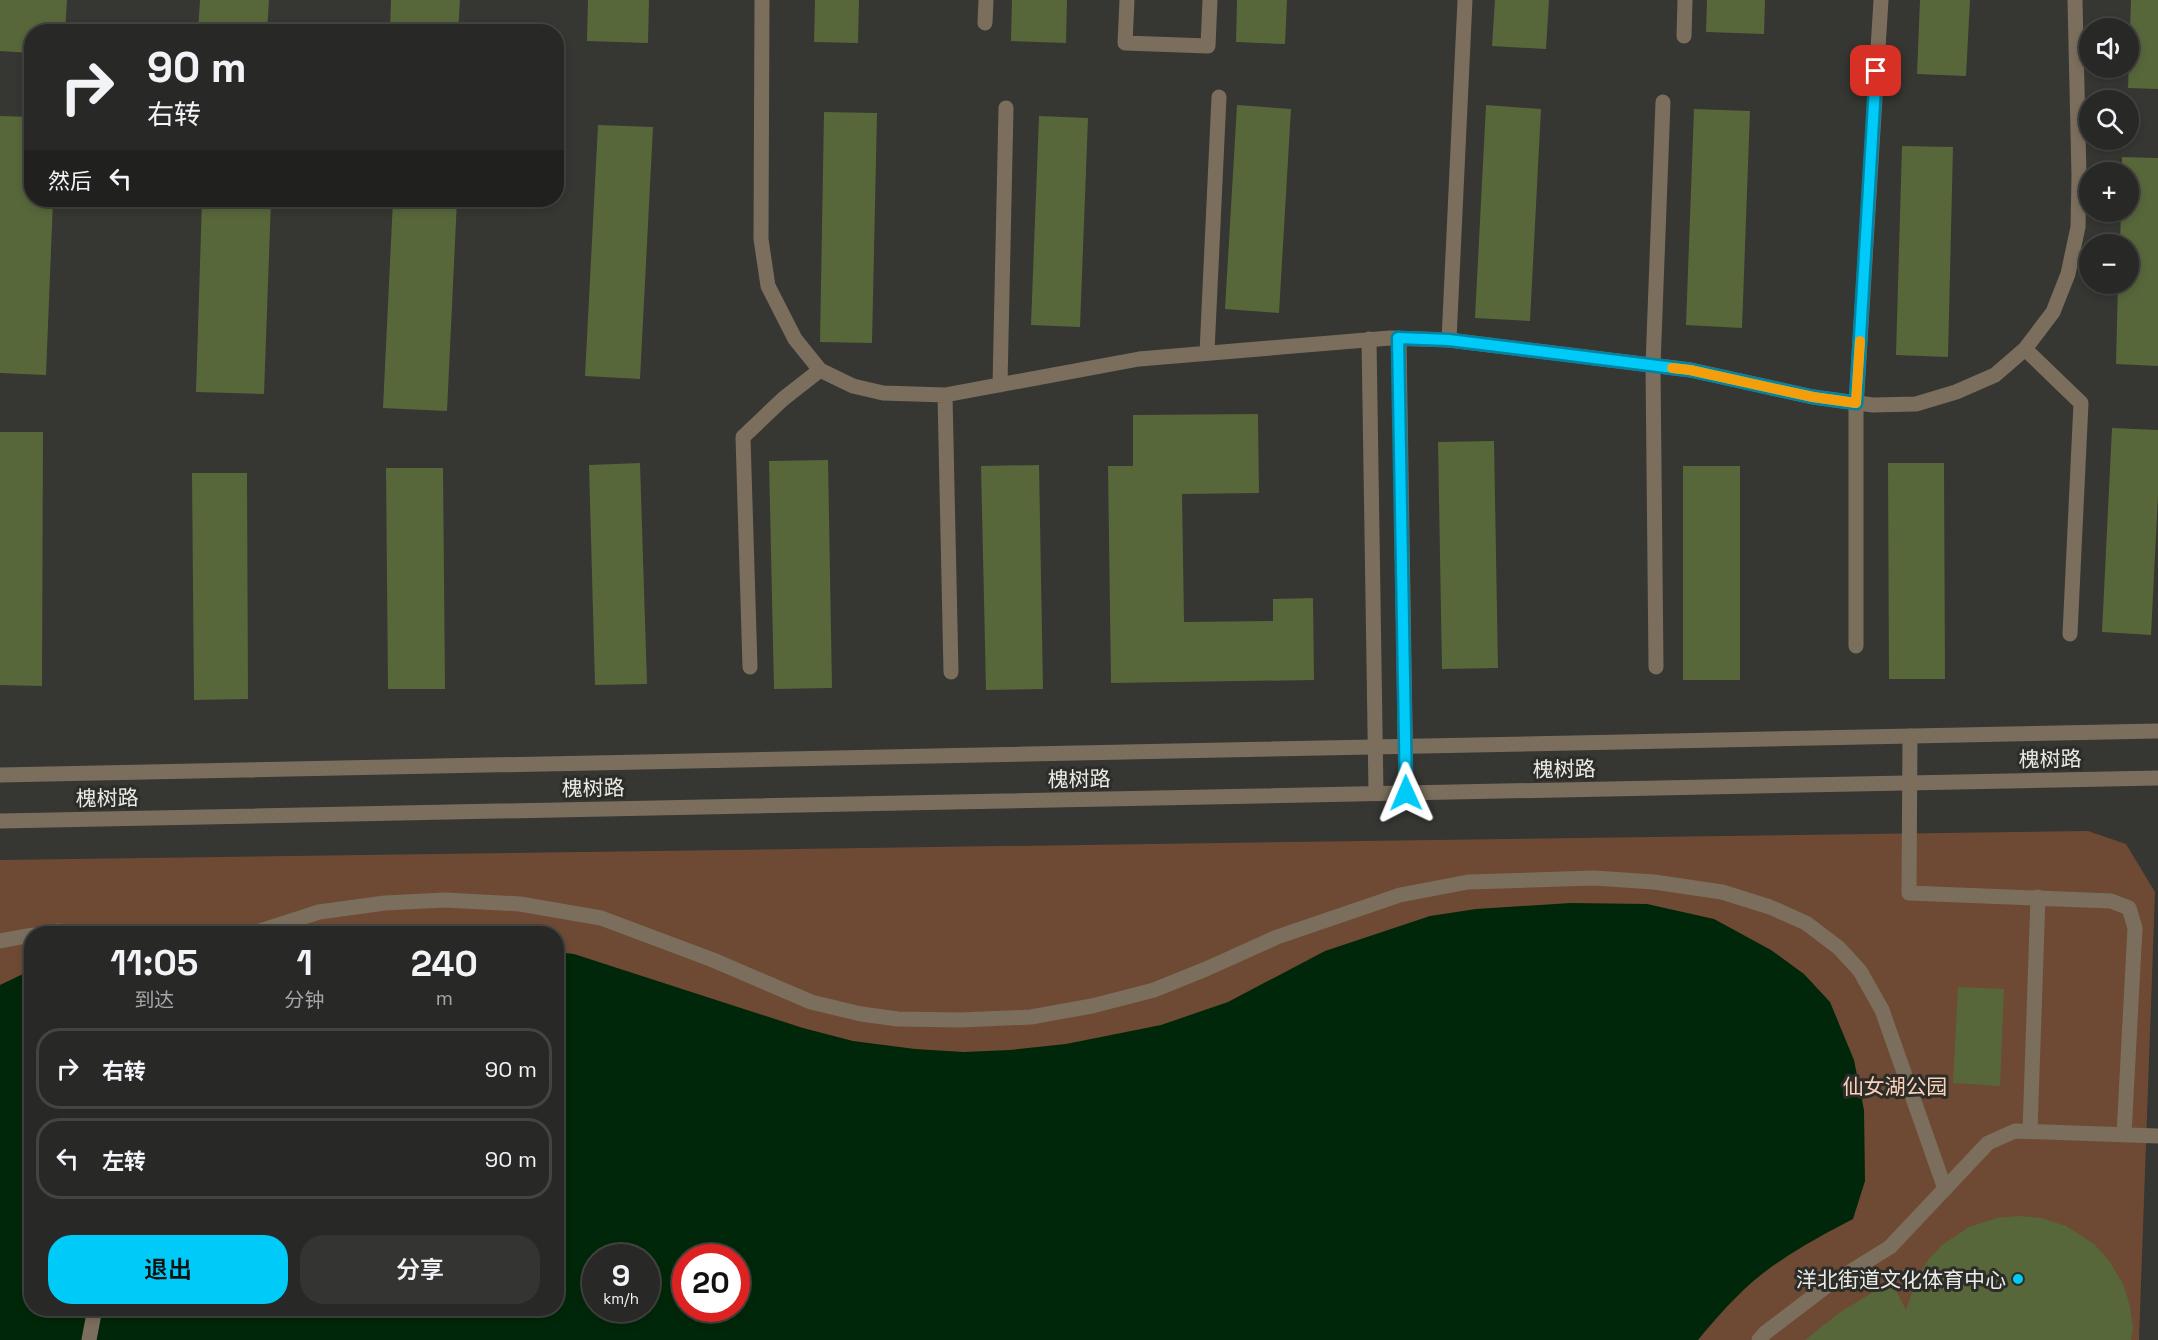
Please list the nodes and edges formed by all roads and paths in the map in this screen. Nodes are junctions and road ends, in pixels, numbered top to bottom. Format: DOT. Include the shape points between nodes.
graph roads {
  1 [pos="762,0"];
  2 [pos="986,0"];
  3 [pos="1127,0"];
  4 [pos="1210,0"];
  5 [pos="1466,0"];
  6 [pos="1684,0"];
  7 [pos="1881,0"];
  8 [pos="2075,0"];
  9 [pos="985,22"];
  10 [pos="1684,36"];
  11 [pos="1220,97"];
  12 [pos="1663,102"];
  13 [pos="1006,108"];
  14 [pos="1398,338"];
  15 [pos="1369,339"];
  16 [pos="1449,340"];
  17 [pos="2025,349"];
  18 [pos="1207,352"];
  19 [pos="1653,365"];
  20 [pos="820,370"];
  21 [pos="1000,385"];
  22 [pos="945,395"];
  23 [pos="1856,405"];
  24 [pos="2070,634"];
  25 [pos="1856,646"];
  26 [pos="750,667"];
  27 [pos="1656,667"];
  28 [pos="951,672"];
  29 [pos="2158,731"];
  30 [pos="1910,736"];
  31 [pos="1375,747"];
  32 [pos="1406,747"];
  33 [pos="0,775"];
  34 [pos="2158,778"];
  35 [pos="1910,783"];
  36 [pos="1406,793"];
  37 [pos="1376,794"];
  38 [pos="0,822"];
  39 [pos="2038,897"];
  40 [pos="276,926"];
  41 [pos="24,936"];
  42 [pos="0,941"];
  43 [pos="2030,1131"];
  44 [pos="2124,1134"];
  45 [pos="2158,1136"];
  46 [pos="1945,1189"];
  47 [pos="94,1316"];
  48 [pos="89,1340"];
  49 [pos="1759,1340"];
  1 -- 20 [label="street" via="761,239 768,286 795,339"];
  2 -- 9 [label="street"];
  3 -- 4 [label="street" via="1125,43 1208,46"];
  5 -- 16 [label="street"];
  6 -- 10 [label="street"];
  7 -- 23 [label="street"];
  8 -- 17 [label="street" via="2078,227 2068,274 2053,312"];
  11 -- 18 [label="street"];
  12 -- 19 [label="street"];
  13 -- 21 [label="street"];
  14 -- 15 [label="street"];
  14 -- 16 [label="street"];
  14 -- 32 [label="street"];
  15 -- 18 [label="street"];
  15 -- 31 [label="street"];
  16 -- 19 [label="street"];
  17 -- 23 [label="street" via="1995,375 1956,392 1916,404"];
  17 -- 24 [label="street" via="2081,403"];
  18 -- 21 [label="street" via="1139,359"];
  19 -- 23 [label="street"];
  19 -- 27 [label="street"];
  20 -- 22 [label="street" via="854,386 883,393"];
  20 -- 26 [label="street" via="743,437"];
  21 -- 22 [label="street"];
  22 -- 28 [label="street"];
  23 -- 25 [label="street"];
  29 -- 30 [label="street, 槐树路"];
  30 -- 32 [label="street, 槐树路"];
  30 -- 35 [label="street"];
  31 -- 32 [label="street, 槐树路"];
  31 -- 33 [label="street, 槐树路"];
  31 -- 37 [label="street"];
  32 -- 36 [label="street"];
  34 -- 35 [label="street, 槐树路"];
  35 -- 36 [label="street, 槐树路"];
  35 -- 39 [label="street" via="1909,892"];
  36 -- 37 [label="street, 槐树路"];
  37 -- 38 [label="street, 槐树路"];
  39 -- 43 [label="street"];
  39 -- 44 [label="street" via="2111,901 2129,908 2135,928"];
  40 -- 46 [label="street" via="319,912 385,903 445,900 520,904 601,918 810,1002 889,1018 961,1020 1031,1017 1154,990 1277,937 1400,895 1468,882 1594,878 1722,892 1806,923 1839,948 1860,971 1882,1010"];
  41 -- 42 [label="street"];
  43 -- 44 [label="street"];
  43 -- 46 [label="street" via="2015,1131 1988,1143"];
  44 -- 45 [label="street"];
  46 -- 49 [label="street" via="1890,1247 1824,1288"];
  47 -- 48 [label="street"];
}
